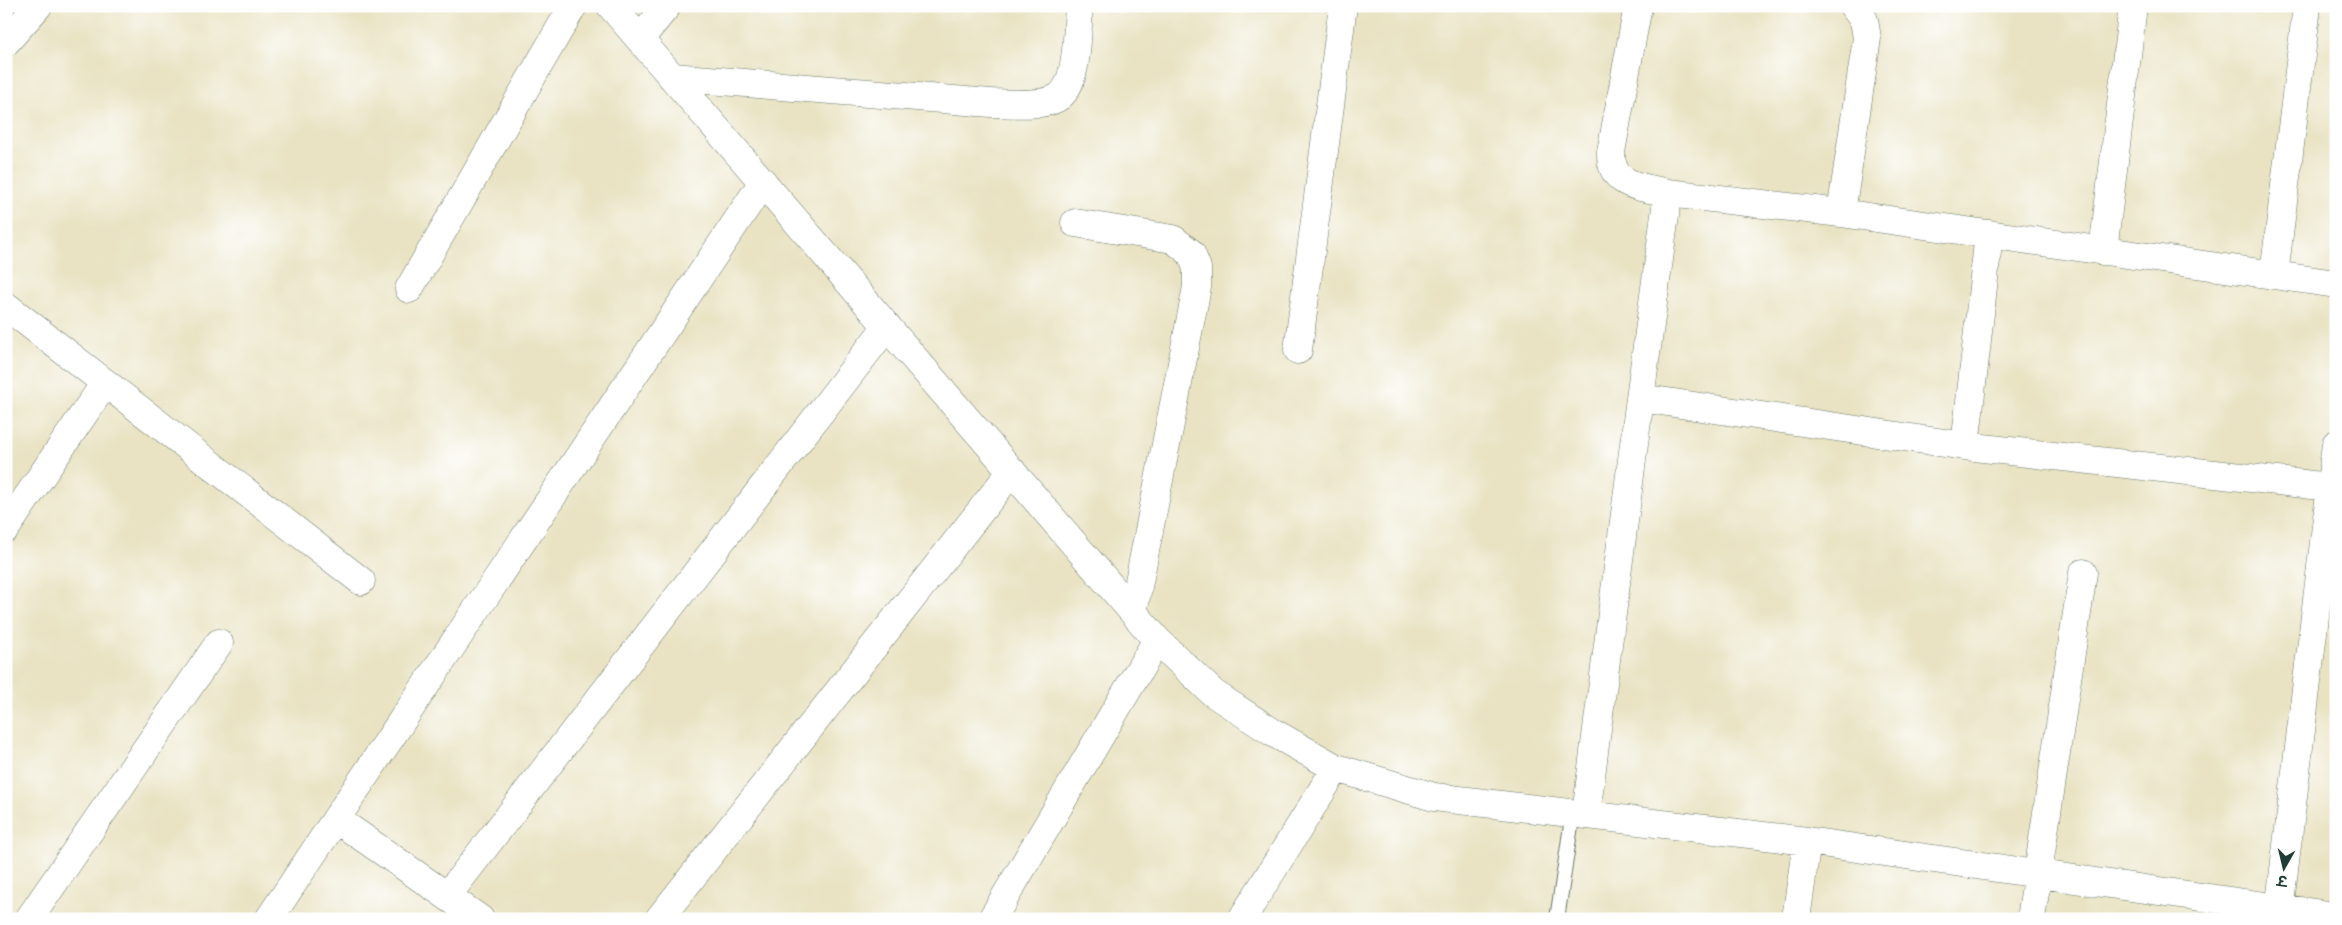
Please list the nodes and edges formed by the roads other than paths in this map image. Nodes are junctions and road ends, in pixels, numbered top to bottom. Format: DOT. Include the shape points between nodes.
graph roads {
  1 [pos="38,6"];
  2 [pos="573,6"];
  3 [pos="611,6"];
  4 [pos="668,6"];
  5 [pos="1079,6"];
  6 [pos="1343,6"];
  7 [pos="1638,6"];
  8 [pos="1852,6"];
  9 [pos="2133,6"];
  10 [pos="2307,6"];
  11 [pos="640,39"];
  12 [pos="6,42"];
  13 [pos="672,76"];
  14 [pos="763,182"];
  15 [pos="1668,192"];
  16 [pos="1841,213"];
  17 [pos="1074,223"];
  18 [pos="1989,234"];
  19 [pos="2103,251"];
  20 [pos="2274,275"];
  21 [pos="2336,284"];
  22 [pos="409,289"];
  23 [pos="6,306"];
  24 [pos="887,326"];
  25 [pos="1298,350"];
  26 [pos="105,383"];
  27 [pos="1640,398"];
  28 [pos="2336,444"];
  29 [pos="1965,446"];
  30 [pos="1012,471"];
  31 [pos="2330,487"];
  32 [pos="6,528"];
  33 [pos="2083,573"];
  34 [pos="361,581"];
  35 [pos="1133,612"];
  36 [pos="1157,640"];
  37 [pos="219,643"];
  38 [pos="1336,768"];
  39 [pos="1579,813"];
  40 [pos="336,819"];
  41 [pos="1807,841"];
  42 [pos="2036,874"];
  43 [pos="447,896"];
  44 [pos="2278,914"];
  45 [pos="2336,916"];
  46 [pos="28,919"];
  47 [pos="269,919"];
  48 [pos="480,919"];
  49 [pos="659,919"];
  50 [pos="992,919"];
  51 [pos="1242,919"];
  52 [pos="1557,919"];
  53 [pos="1796,919"];
  54 [pos="2031,919"];
  1 -- 12 [label="street"];
  2 -- 22 [label="street"];
  3 -- 11 [label="street"];
  4 -- 11 [label="street"];
  5 -- 13 [label="street" via="1073,72 1068,88 1056,98 1034,103 991,103"];
  6 -- 25 [label="street"];
  7 -- 15 [label="street" via="1611,165 1622,179"];
  8 -- 16 [label="street" via="1864,20 1866,38"];
  9 -- 19 [label="street"];
  10 -- 20 [label="street"];
  11 -- 13 [label="street"];
  13 -- 14 [label="street"];
  14 -- 24 [label="street"];
  14 -- 40 [label="street"];
  15 -- 16 [label="street"];
  15 -- 27 [label="street"];
  16 -- 18 [label="street"];
  17 -- 35 [label="street" via="1173,239 1191,253 1197,268 1197,286"];
  18 -- 19 [label="street"];
  18 -- 29 [label="street"];
  19 -- 20 [label="street"];
  20 -- 21 [label="street"];
  23 -- 26 [label="street"];
  24 -- 30 [label="street"];
  24 -- 43 [label="street"];
  26 -- 32 [label="street"];
  26 -- 34 [label="street"];
  27 -- 29 [label="street"];
  27 -- 39 [label="street"];
  28 -- 31 [label="street"];
  29 -- 31 [label="street"];
  30 -- 35 [label="street"];
  30 -- 49 [label="street"];
  31 -- 44 [label="street"];
  33 -- 42 [label="street"];
  35 -- 36 [label="street"];
  36 -- 38 [label="street" via="1212,693"];
  36 -- 50 [label="street"];
  37 -- 46 [label="street"];
  38 -- 39 [label="street" via="1434,797"];
  38 -- 51 [label="street"];
  39 -- 41 [label="street"];
  39 -- 52 [label="lane"];
  40 -- 43 [label="street"];
  40 -- 47 [label="street"];
  41 -- 42 [label="street"];
  41 -- 53 [label="street"];
  42 -- 44 [label="street"];
  42 -- 54 [label="street"];
  43 -- 48 [label="street"];
  44 -- 45 [label="street"];
}
